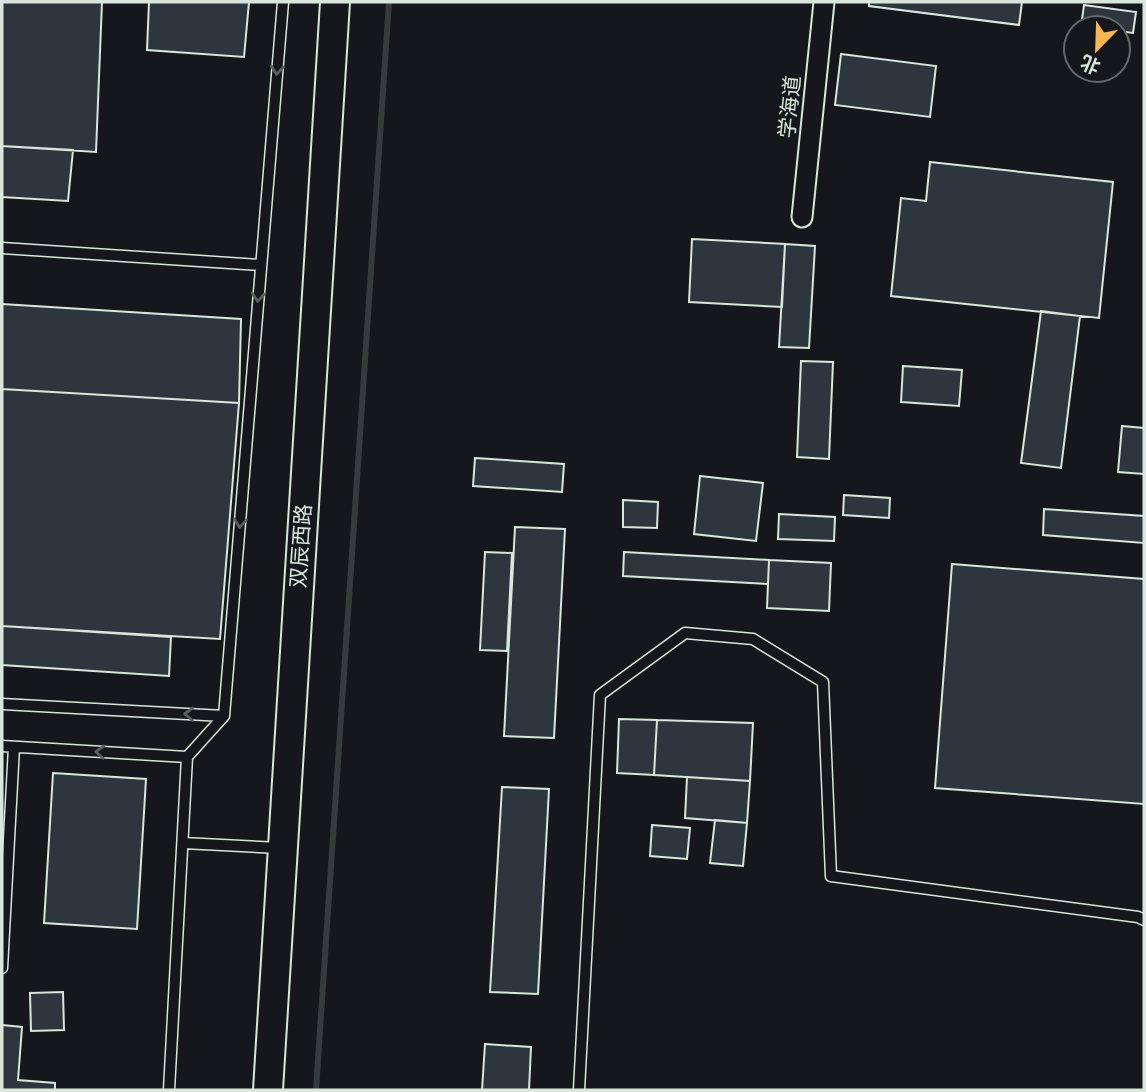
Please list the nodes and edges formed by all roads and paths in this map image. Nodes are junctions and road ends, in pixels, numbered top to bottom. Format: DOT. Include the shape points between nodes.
graph roads {
  1 [pos="283,2"];
  2 [pos="335,2"];
  3 [pos="824,2"];
  4 [pos="802,217"];
  5 [pos="2,248"];
  6 [pos="261,265"];
  7 [pos="2,704"];
  8 [pos="224,716"];
  9 [pos="2,746"];
  10 [pos="14,747"];
  11 [pos="187,757"];
  12 [pos="183,843"];
  13 [pos="283,849"];
  14 [pos="1144,920"];
  15 [pos="2,968"];
  16 [pos="169,1090"];
  17 [pos="268,1090"];
  18 [pos="579,1090"];
  1 -- 6 [label="lane, one-way"];
  2 -- 13 [label="main road, 双辰西路"];
  3 -- 4 [label="street, 学海道"];
  5 -- 6 [label="lane"];
  6 -- 8 [label="lane, one-way"];
  8 -- 7 [label="lane, one-way"];
  8 -- 11 [label="lane"];
  9 -- 10 [label="lane"];
  11 -- 10 [label="lane, one-way"];
  10 -- 15 [label="lane"];
  11 -- 12 [label="lane"];
  12 -- 13 [label="lane"];
  12 -- 16 [label="lane"];
  13 -- 17 [label="main road, 双辰西路"];
  14 -- 18 [label="lane" via="831,876 823,682 753,639 685,633 600,695"];
}
